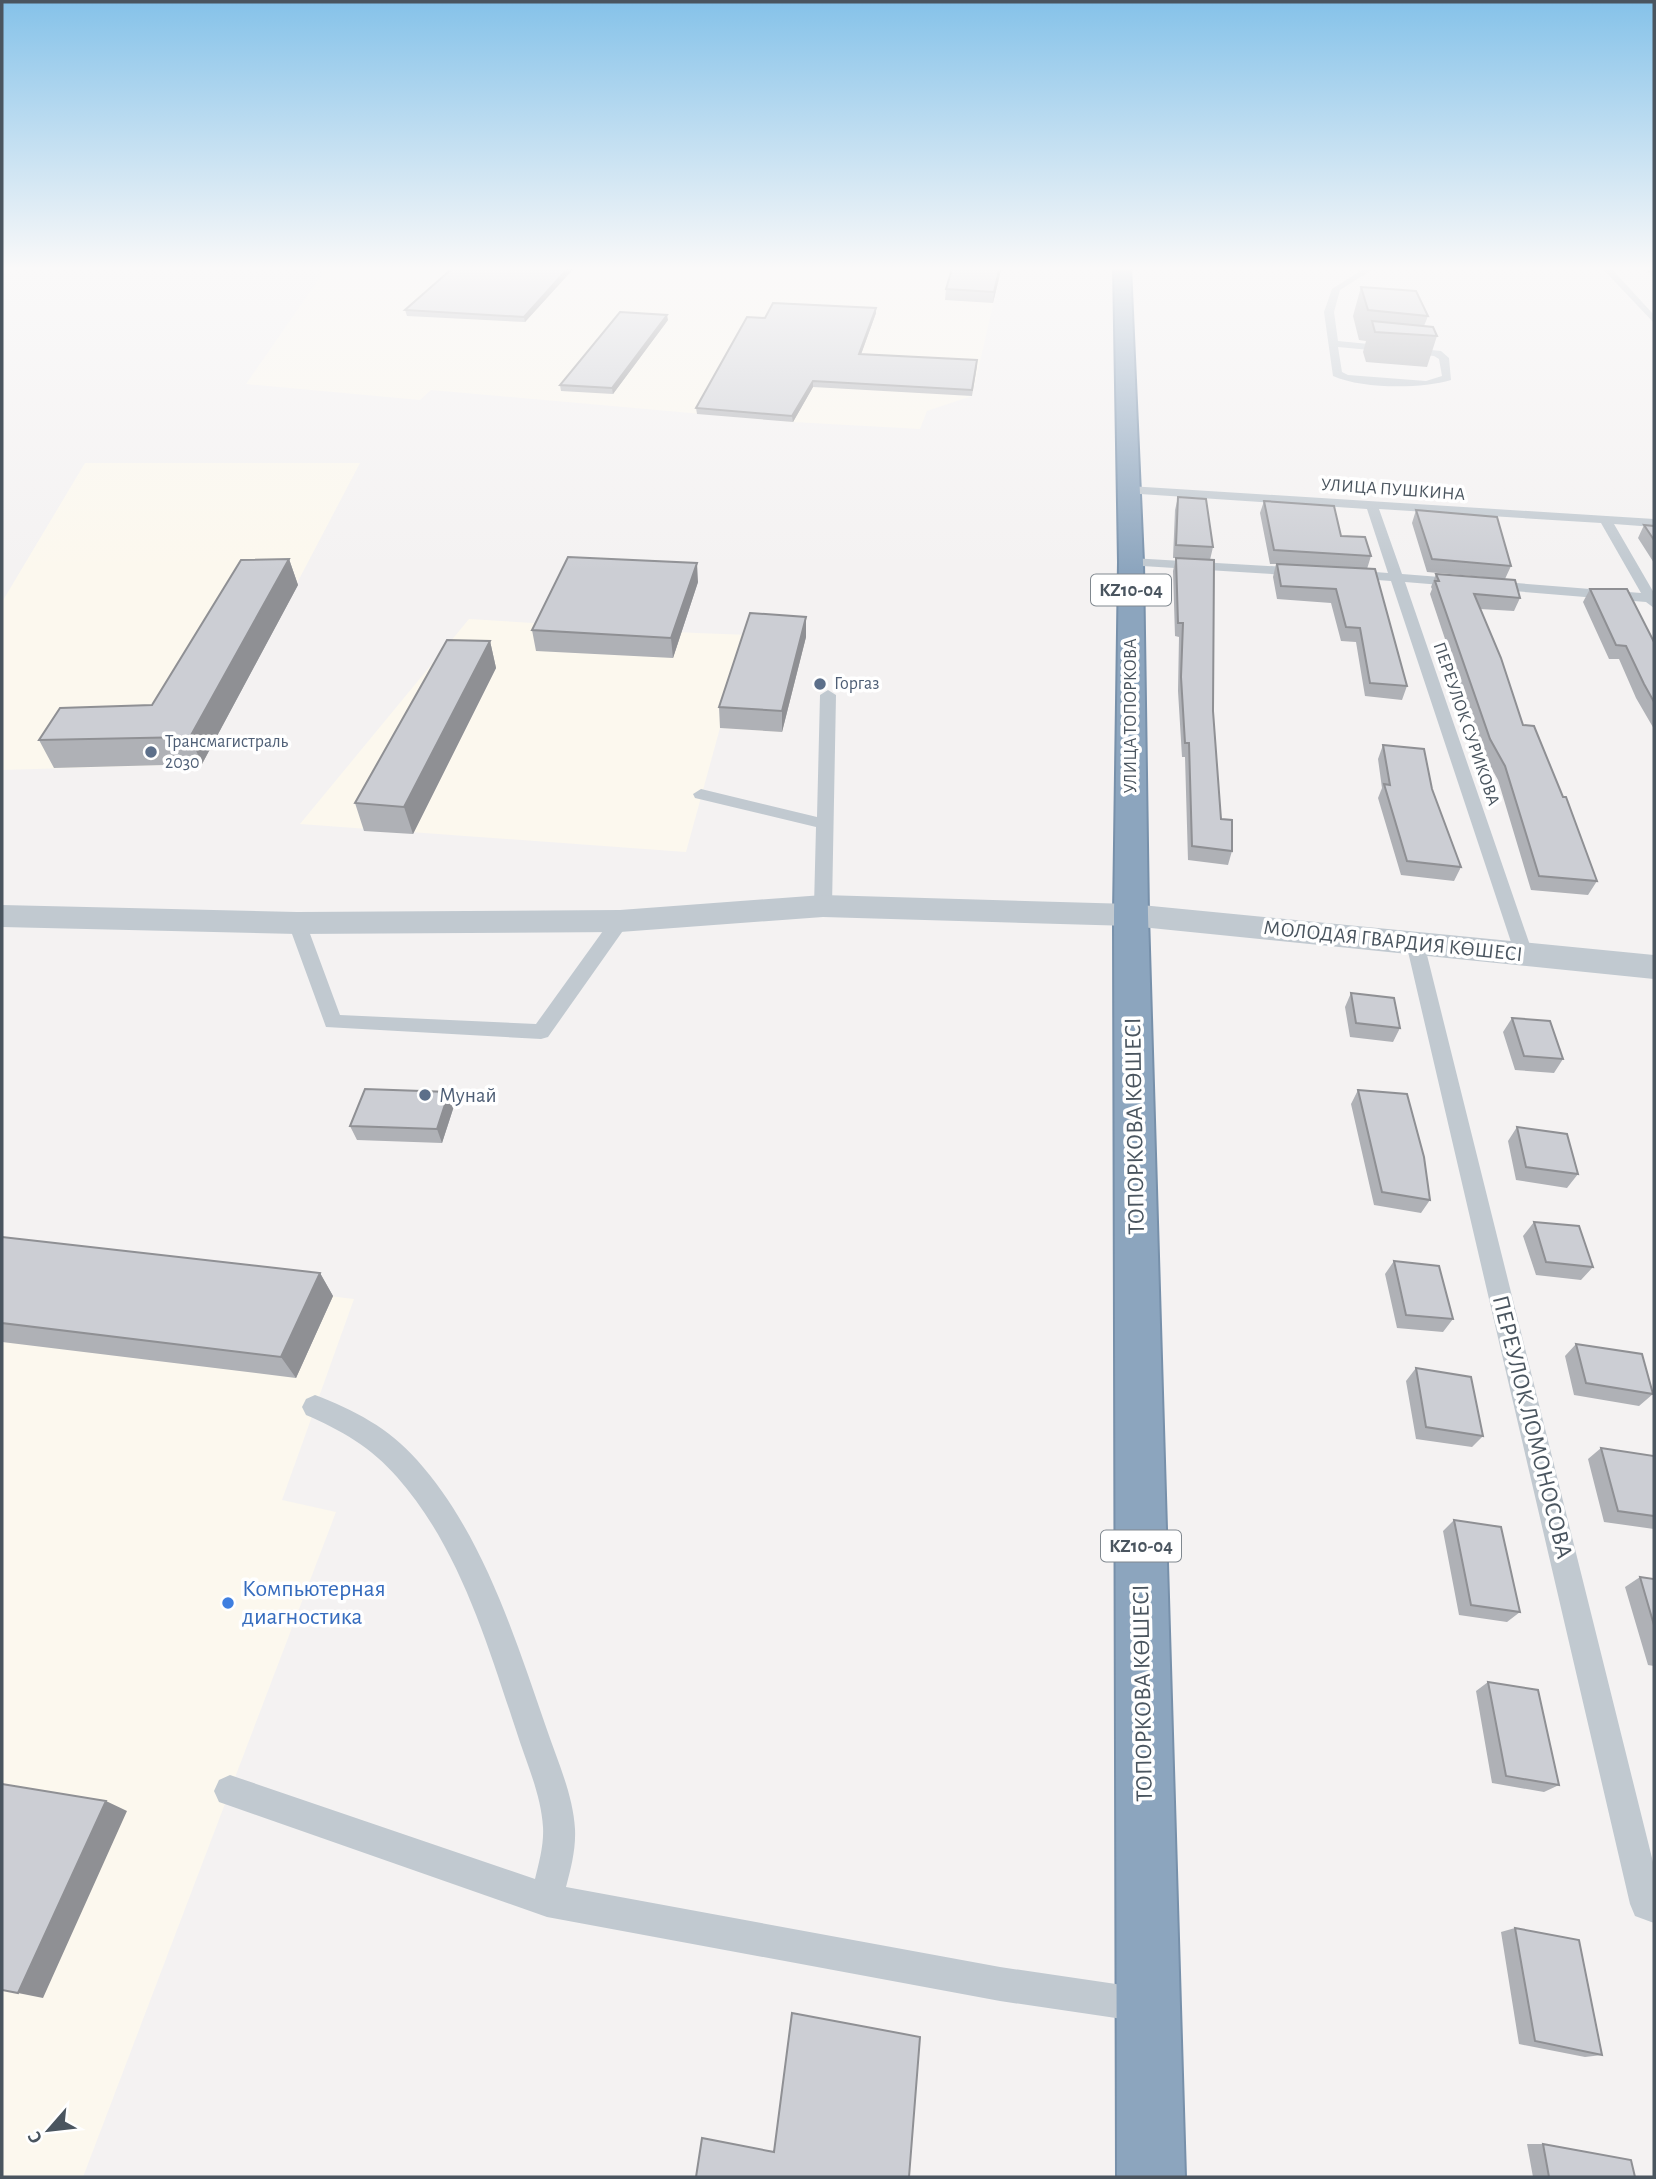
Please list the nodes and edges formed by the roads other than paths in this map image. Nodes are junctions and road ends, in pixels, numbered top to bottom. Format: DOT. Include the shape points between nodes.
graph roads {
  1 [pos="1125,368"];
  2 [pos="1336,368"];
  3 [pos="1445,368"];
  4 [pos="1129,490"];
  5 [pos="1372,506"];
  6 [pos="1606,521"];
  7 [pos="1654,523"];
  8 [pos="1131,562"];
  9 [pos="1312,572"];
  10 [pos="1340,574"];
  11 [pos="1396,577"];
  12 [pos="1653,601"];
  13 [pos="828,695"];
  14 [pos="701,794"];
  15 [pos="825,824"];
  16 [pos="823,906"];
  17 [pos="1131,915"];
  18 [pos="2,916"];
  19 [pos="620,921"];
  20 [pos="297,923"];
  21 [pos="1415,943"];
  22 [pos="1524,954"];
  23 [pos="1654,967"];
  24 [pos="315,1408"];
  25 [pos="230,1791"];
  26 [pos="547,1900"];
  27 [pos="1654,1906"];
  28 [pos="1148,2006"];
  29 [pos="1151,2177"];
  1 -- 4 [label="highway, УЛИЦА ТОПОРКОВА / KZ10-04"];
  2 -- 3 [label="lane" via="1337,374 1346,378 1426,384 1447,378"];
  4 -- 5 [label="lane, УЛИЦА ПУШКИНА"];
  4 -- 8 [label="highway, УЛИЦА ТОПОРКОВА / KZ10-04"];
  5 -- 6 [label="lane, УЛИЦА ПУШКИНА"];
  5 -- 11 [label="lane, ПЕРЕУЛОК СУРИКОВА"];
  6 -- 7 [label="lane, УЛИЦА ПУШКИНА"];
  6 -- 12 [label="lane"];
  8 -- 9 [label="lane"];
  8 -- 17 [label="highway, УЛИЦА ТОПОРКОВА / KZ10-04"];
  10 -- 11 [label="lane"];
  11 -- 12 [label="lane"];
  11 -- 22 [label="lane, ПЕРЕУЛОК СУРИКОВА"];
  13 -- 15 [label="lane"];
  14 -- 15 [label="lane"];
  15 -- 16 [label="lane"];
  16 -- 17 [label="street, МОЛОДАЯ ГВАРДИЯ КӨШЕСІ"];
  16 -- 19 [label="street, МОЛОДАЯ ГВАРДИЯ КӨШЕСІ"];
  17 -- 21 [label="street, МОЛОДАЯ ГВАРДИЯ КӨШЕСІ"];
  17 -- 28 [label="highway, ТОПОРКОВА КӨШЕСІ / KZ10-04"];
  18 -- 20 [label="street, МОЛОДАЯ ГВАРДИЯ КӨШЕСІ"];
  19 -- 20 [label="street, МОЛОДАЯ ГВАРДИЯ КӨШЕСІ"];
  19 -- 20 [label="lane" via="541,1032 333,1022"];
  21 -- 22 [label="street, МОЛОДАЯ ГВАРДИЯ КӨШЕСІ"];
  21 -- 27 [label="lane, ПЕРЕУЛОК ЛОМОНОСОВА" via="1647,1904"];
  22 -- 23 [label="street, МОЛОДАЯ ГВАРДИЯ КӨШЕСІ"];
  24 -- 26 [label="lane" via="345,1418 374,1437 417,1480 466,1560 516,1684 559,1828"];
  25 -- 26 [label="lane"];
  26 -- 28 [label="lane" via="1000,1984"];
  28 -- 29 [label="highway, ТОПОРКОВА КӨШЕСІ / KZ10-04"];
}
